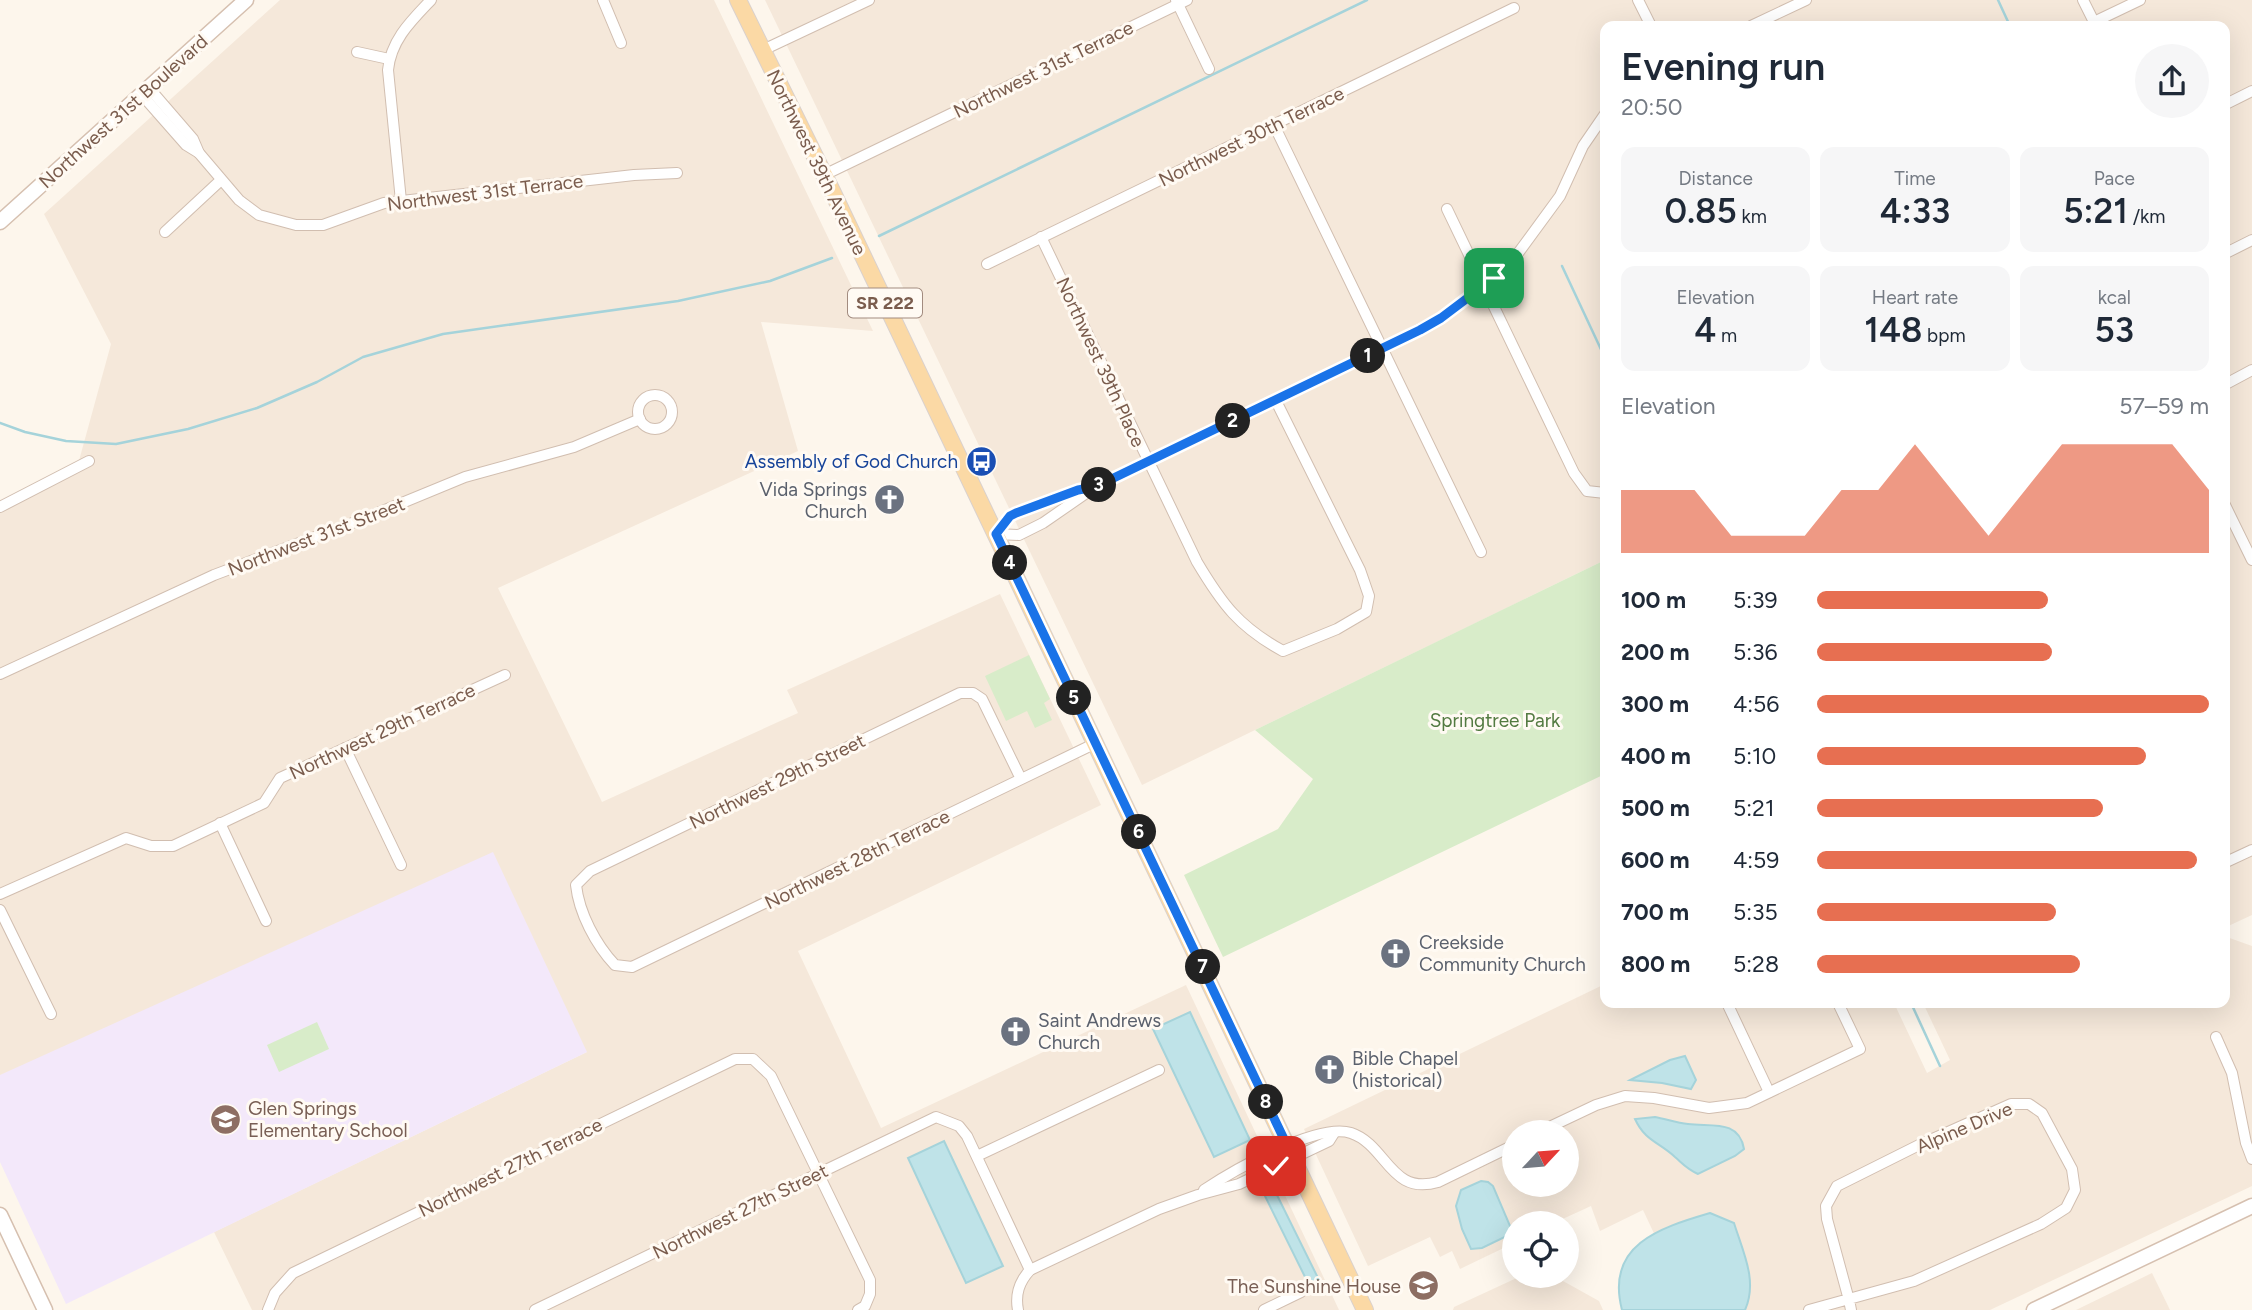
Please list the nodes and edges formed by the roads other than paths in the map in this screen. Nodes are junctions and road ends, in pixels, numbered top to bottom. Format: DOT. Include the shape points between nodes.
graph roads {
  1 [pos="246,0"];
  2 [pos="430,0"];
  3 [pos="603,0"];
  4 [pos="738,0"];
  5 [pos="869,0"];
  6 [pos="1638,0"];
  7 [pos="1806,0"];
  8 [pos="2083,0"];
  9 [pos="2140,0"];
  10 [pos="1180,2"];
  11 [pos="1514,8"];
  12 [pos="1648,21"];
  13 [pos="1762,21"];
  14 [pos="2094,21"];
  15 [pos="2101,21"];
  16 [pos="621,43"];
  17 [pos="764,50"];
  18 [pos="358,52"];
  19 [pos="389,59"];
  20 [pos="1209,69"];
  21 [pos="2252,91"];
  22 [pos="145,92"];
  23 [pos="2230,101"];
  24 [pos="1600,121"];
  25 [pos="1274,125"];
  26 [pos="677,173"];
  27 [pos="824,175"];
  28 [pos="220,180"];
  29 [pos="401,201"];
  30 [pos="1447,209"];
  31 [pos="0,222"];
  32 [pos="165,232"];
  33 [pos="1041,237"];
  34 [pos="2252,240"];
  35 [pos="2230,251"];
  36 [pos="987,264"];
  37 [pos="1484,286"];
  38 [pos="1382,349"];
  39 [pos="2252,370"];
  40 [pos="2230,382"];
  41 [pos="1276,401"];
  42 [pos="640,419"];
  43 [pos="89,461"];
  44 [pos="1149,461"];
  45 [pos="1095,487"];
  46 [pos="1600,492"];
  47 [pos="0,507"];
  48 [pos="2230,515"];
  49 [pos="996,534"];
  50 [pos="1481,552"];
  51 [pos="2252,560"];
  52 [pos="0,674"];
  53 [pos="505,675"];
  54 [pos="1096,743"];
  55 [pos="345,748"];
  56 [pos="1021,779"];
  57 [pos="220,823"];
  58 [pos="2252,850"];
  59 [pos="2230,860"];
  60 [pos="401,865"];
  61 [pos="0,894"];
  62 [pos="0,910"];
  63 [pos="266,921"];
  64 [pos="615,965"];
  65 [pos="1729,1008"];
  66 [pos="1840,1008"];
  67 [pos="51,1014"];
  68 [pos="2216,1037"];
  69 [pos="1160,1070"];
  70 [pos="1769,1092"];
  71 [pos="1564,1120"];
  72 [pos="1502,1150"];
  73 [pos="1290,1152"];
  74 [pos="977,1156"];
  75 [pos="2252,1159"];
  76 [pos="819,1173"];
  77 [pos="2252,1206"];
  78 [pos="0,1215"];
  79 [pos="1030,1270"];
  80 [pos="1301,1292"];
  81 [pos="1850,1305"];
  82 [pos="44,1310"];
  83 [pos="268,1310"];
  84 [pos="535,1310"];
  85 [pos="858,1310"];
  86 [pos="1018,1310"];
  87 [pos="1264,1310"];
  88 [pos="1365,1310"];
  89 [pos="1809,1310"];
  90 [pos="2034,1310"];
  1 -- 22 [label="street, Northwest 31st Boulevard"];
  2 -- 19 [label="street" via="400,36"];
  3 -- 16 [label="street"];
  4 -- 17 [label="main road, Northwest 39th Avenue / SR 222"];
  5 -- 17 [label="street"];
  6 -- 12 [label="street"];
  7 -- 13 [label="street"];
  8 -- 14 [label="street"];
  9 -- 15 [label="street"];
  10 -- 20 [label="street"];
  10 -- 27 [label="street, Northwest 31st Terrace"];
  11 -- 25 [label="street, Northwest 30th Terrace"];
  17 -- 27 [label="main road, Northwest 39th Avenue / SR 222"];
  18 -- 19 [label="street"];
  19 -- 29 [label="street"];
  21 -- 23 [label="street"];
  22 -- 28 [label="street, Northwest 31st Terrace"];
  22 -- 31 [label="street, Northwest 31st Boulevard"];
  24 -- 37 [label="street" via="1553,207 1516,256"];
  25 -- 33 [label="street, Northwest 30th Terrace"];
  25 -- 38 [label="street"];
  26 -- 29 [label="street, Northwest 31st Terrace"];
  27 -- 49 [label="main road, Northwest 39th Avenue / SR 222"];
  28 -- 29 [label="street, Northwest 31st Terrace" via="260,215 296,225 323,225"];
  28 -- 32 [label="street"];
  30 -- 37 [label="street"];
  33 -- 36 [label="street, Northwest 30th Terrace"];
  33 -- 44 [label="street, Northwest 39th Place"];
  34 -- 35 [label="street"];
  37 -- 38 [label="street" via="1441,318"];
  37 -- 46 [label="street" via="1574,473 1587,491"];
  38 -- 41 [label="street"];
  38 -- 50 [label="street"];
  39 -- 40 [label="street"];
  41 -- 44 [label="street"];
  41 -- 44 [label="street, Northwest 39th Place" via="1369,596 1366,612 1337,629 1283,651 1243,625 1220,600 1197,562"];
  42 -- 52 [label="street, Northwest 31st Street" via="574,447 465,477 214,575"];
  43 -- 47 [label="street"];
  44 -- 45 [label="street"];
  45 -- 49 [label="street" via="1016,513"];
  45 -- 49 [label="street" via="1019,535"];
  48 -- 51 [label="street"];
  49 -- 54 [label="main road, Northwest 39th Avenue / SR 222"];
  53 -- 55 [label="street, Northwest 29th Terrace"];
  54 -- 56 [label="street, Northwest 28th Terrace"];
  54 -- 73 [label="main road, Northwest 39th Avenue / SR 222"];
  55 -- 57 [label="street, Northwest 29th Terrace" via="280,778 264,803"];
  55 -- 60 [label="street"];
  56 -- 64 [label="street, Northwest 28th Terrace" via="632,967"];
  56 -- 64 [label="street, Northwest 29th Street" via="982,699 960,693 590,871 576,885 578,898 603,952"];
  57 -- 61 [label="street, Northwest 29th Terrace" via="173,846 151,846 126,838"];
  57 -- 63 [label="street"];
  58 -- 59 [label="street"];
  62 -- 67 [label="street"];
  65 -- 70 [label="street"];
  66 -- 70 [label="street" via="1860,1049"];
  68 -- 75 [label="street" via="2232,1073"];
  69 -- 74 [label="street"];
  70 -- 71 [label="street" via="1747,1103 1709,1108 1625,1096"];
  72 -- 73 [label="street" via="1425,1186 1409,1184 1349,1132 1325,1132"];
  73 -- 79 [label="street" via="1227,1174 1198,1195"];
  73 -- 88 [label="main road, Northwest 39th Avenue / SR 222"];
  74 -- 76 [label="street, Northwest 27th Street" via="959,1126 936,1117"];
  74 -- 79 [label="street"];
  76 -- 83 [label="street, Northwest 27th Terrace" via="771,1076 753,1059 735,1059 293,1273 275,1293"];
  76 -- 84 [label="street, Northwest 27th Street"];
  76 -- 85 [label="street" via="870,1280 870,1294"];
  77 -- 90 [label="street"];
  78 -- 82 [label="street"];
  79 -- 86 [label="street" via="1021,1279"];
  80 -- 87 [label="street"];
  81 -- 81 [label="street, Alpine Drive" via="2041,1224 2066,1208 2075,1190 2072,1169 2042,1113 2029,1104 2011,1104 1837,1186 1826,1206 1827,1219"];
  81 -- 89 [label="street, Alpine Drive"];
}
